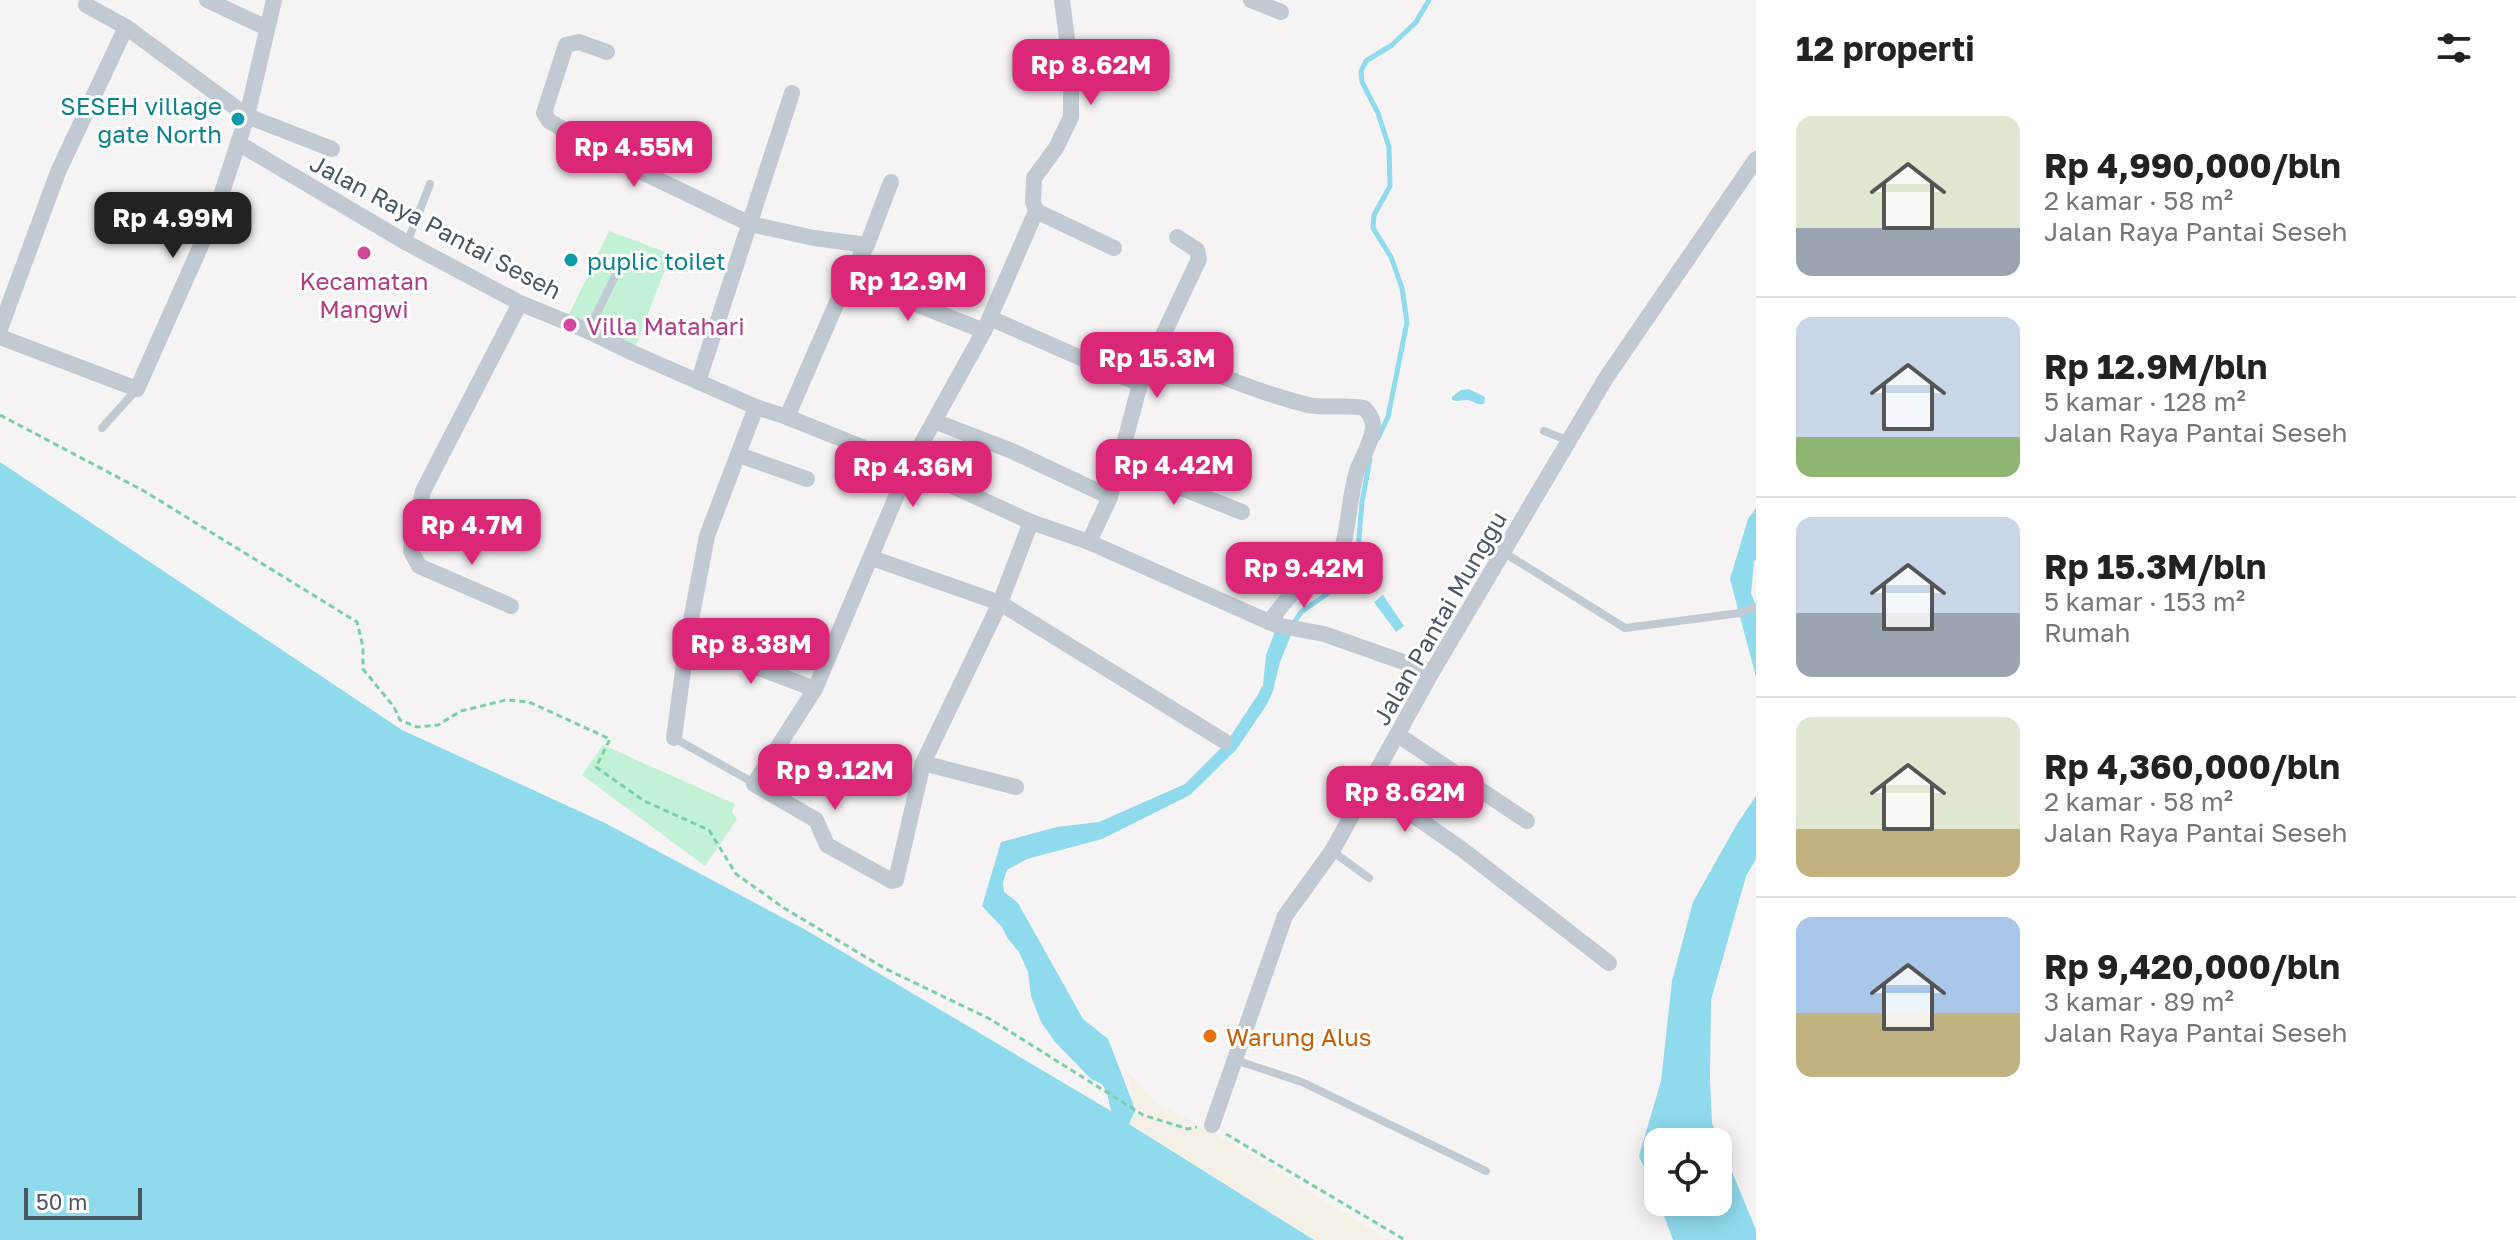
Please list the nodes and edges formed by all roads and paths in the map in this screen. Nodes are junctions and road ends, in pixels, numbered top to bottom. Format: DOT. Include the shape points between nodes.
graph roads {
  1 [pos="207,0"];
  2 [pos="274,0"];
  3 [pos="1062,0"];
  4 [pos="1251,0"];
  5 [pos="86,5"];
  6 [pos="1281,12"];
  7 [pos="126,27"];
  8 [pos="267,28"];
  9 [pos="607,52"];
  10 [pos="792,93"];
  11 [pos="247,116"];
  12 [pos="238,143"];
  13 [pos="332,149"];
  14 [pos="1756,159"];
  15 [pos="891,182"];
  16 [pos="430,184"];
  17 [pos="1036,211"];
  18 [pos="750,224"];
  19 [pos="1177,237"];
  20 [pos="407,243"];
  21 [pos="867,245"];
  22 [pos="1114,248"];
  23 [pos="622,262"];
  24 [pos="848,277"];
  25 [pos="520,303"];
  26 [pos="987,325"];
  27 [pos="0,329"];
  28 [pos="588,331"];
  29 [pos="0,337"];
  30 [pos="1158,348"];
  31 [pos="698,382"];
  32 [pos="1140,384"];
  33 [pos="137,389"];
  34 [pos="760,408"];
  35 [pos="0,415"];
  36 [pos="787,417"];
  37 [pos="934,421"];
  38 [pos="102,428"];
  39 [pos="1544,431"];
  40 [pos="1570,442"];
  41 [pos="739,455"];
  42 [pos="1121,464"];
  43 [pos="909,466"];
  44 [pos="807,479"];
  45 [pos="1110,497"];
  46 [pos="1242,512"];
  47 [pos="1031,522"];
  48 [pos="1089,542"];
  49 [pos="1503,552"];
  50 [pos="872,558"];
  51 [pos="1000,603"];
  52 [pos="511,606"];
  53 [pos="1756,607"];
  54 [pos="1273,623"];
  55 [pos="687,641"];
  56 [pos="1432,672"];
  57 [pos="815,689"];
  58 [pos="1398,735"];
  59 [pos="674,738"];
  60 [pos="1224,741"];
  61 [pos="923,763"];
  62 [pos="754,784"];
  63 [pos="1370,785"];
  64 [pos="1016,787"];
  65 [pos="1527,821"];
  66 [pos="1332,851"];
  67 [pos="1369,878"];
  68 [pos="1609,963"];
  69 [pos="1235,1060"];
  70 [pos="1212,1125"];
  71 [pos="1486,1171"];
  72 [pos="1405,1240"];
  1 -- 8 [label="street"];
  2 -- 8 [label="street"];
  3 -- 17 [label="street" via="1071,117 1034,178"];
  4 -- 6 [label="street"];
  5 -- 7 [label="street"];
  7 -- 11 [label="street"];
  7 -- 27 [label="street" via="58,172"];
  8 -- 11 [label="street"];
  9 -- 18 [label="street" via="579,42 566,45 545,117 609,156"];
  10 -- 18 [label="street"];
  11 -- 12 [label="street"];
  11 -- 13 [label="street"];
  12 -- 20 [label="street, Jalan Raya Pantai Seseh"];
  12 -- 33 [label="street" via="215,214"];
  14 -- 40 [label="street, Jalan Pantai Munggu" via="1606,378"];
  15 -- 21 [label="street"];
  16 -- 20 [label="lane"];
  17 -- 22 [label="street"];
  17 -- 26 [label="street"];
  18 -- 21 [label="street"];
  18 -- 31 [label="street"];
  19 -- 30 [label="street" via="1197,250 1199,259"];
  20 -- 25 [label="street, Jalan Raya Pantai Seseh"];
  21 -- 24 [label="street"];
  23 -- 28 [label="lane"];
  24 -- 26 [label="street"];
  24 -- 36 [label="street"];
  25 -- 28 [label="street, Jalan Raya Pantai Seseh"];
  25 -- 52 [label="street" via="423,491 411,551 419,566"];
  26 -- 32 [label="street"];
  26 -- 37 [label="street"];
  28 -- 31 [label="street, Jalan Raya Pantai Seseh"];
  29 -- 33 [label="street"];
  30 -- 32 [label="street"];
  30 -- 54 [label="street" via="1271,394 1311,405 1364,408 1370,415 1371,435 1351,493 1339,558 1321,580 1295,591"];
  31 -- 34 [label="street, Jalan Raya Pantai Seseh"];
  32 -- 42 [label="street"];
  33 -- 38 [label="lane"];
  34 -- 36 [label="street, Jalan Raya Pantai Seseh"];
  34 -- 41 [label="street"];
  35 -- 70 [label="path" via="144,491 357,622 363,669 400,720 417,727 438,725 461,711 506,700 529,702 610,739 596,767 644,801 709,830 736,874 784,908 884,968 990,1019 1143,1115 1188,1129"];
  36 -- 43 [label="street, Jalan Raya Pantai Seseh"];
  37 -- 43 [label="street"];
  37 -- 45 [label="street"];
  39 -- 40 [label="lane"];
  40 -- 49 [label="street, Jalan Pantai Munggu"];
  41 -- 44 [label="street"];
  41 -- 55 [label="street" via="707,536"];
  42 -- 45 [label="street"];
  42 -- 46 [label="street"];
  43 -- 47 [label="street, Jalan Raya Pantai Seseh"];
  43 -- 50 [label="street"];
  45 -- 48 [label="street"];
  47 -- 48 [label="street, Jalan Raya Pantai Seseh"];
  47 -- 51 [label="street"];
  48 -- 54 [label="street, Jalan Raya Pantai Seseh"];
  49 -- 53 [label="lane" via="1625,628"];
  49 -- 56 [label="street, Jalan Pantai Munggu"];
  50 -- 51 [label="street"];
  50 -- 57 [label="street"];
  51 -- 60 [label="street"];
  51 -- 61 [label="street"];
  54 -- 56 [label="street, Jalan Raya Pantai Seseh" via="1324,634"];
  55 -- 57 [label="street"];
  55 -- 59 [label="street"];
  56 -- 58 [label="street, Jalan Pantai Munggu"];
  57 -- 62 [label="street"];
  58 -- 63 [label="street, Jalan Pantai Munggu"];
  58 -- 65 [label="street"];
  59 -- 62 [label="lane"];
  61 -- 62 [label="street" via="894,882 827,845 816,820"];
  61 -- 64 [label="street"];
  63 -- 66 [label="street, Jalan Pantai Munggu"];
  63 -- 68 [label="street"];
  66 -- 67 [label="lane"];
  66 -- 69 [label="street, Jalan Pantai Munggu" via="1285,916"];
  69 -- 70 [label="street, Jalan Pantai Munggu"];
  69 -- 71 [label="lane" via="1302,1082"];
  70 -- 72 [label="path"];
}
